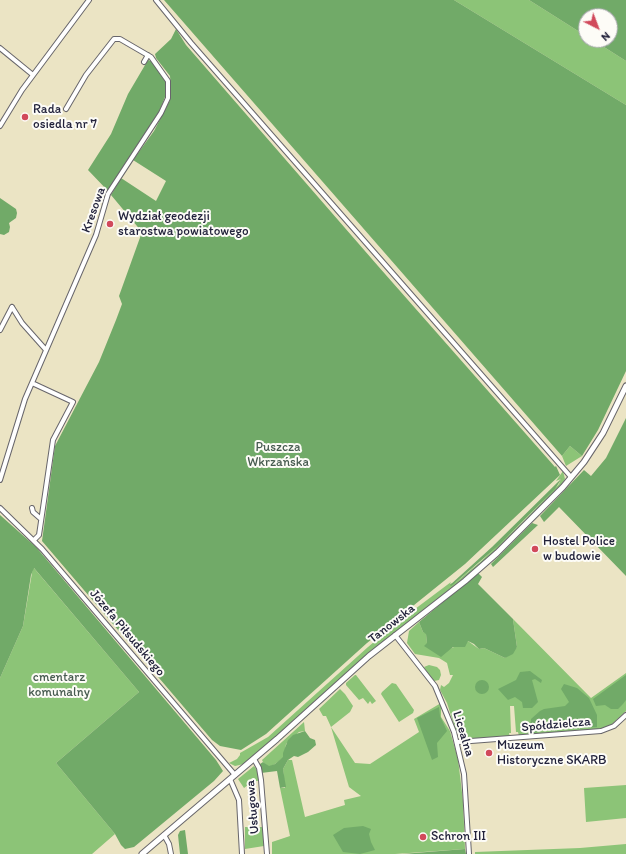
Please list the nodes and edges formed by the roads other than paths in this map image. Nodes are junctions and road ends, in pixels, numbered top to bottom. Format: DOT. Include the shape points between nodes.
graph roads {
  1 [pos="89,0"];
  2 [pos="156,0"];
  3 [pos="0,48"];
  4 [pos="148,56"];
  5 [pos="144,62"];
  6 [pos="33,75"];
  7 [pos="66,110"];
  8 [pos="0,116"];
  9 [pos="4,119"];
  10 [pos="0,126"];
  11 [pos="0,330"];
  12 [pos="46,350"];
  13 [pos="32,383"];
  14 [pos="626,386"];
  15 [pos="571,477"];
  16 [pos="0,480"];
  17 [pos="0,508"];
  18 [pos="32,508"];
  19 [pos="41,519"];
  20 [pos="34,540"];
  21 [pos="395,635"];
  22 [pos="626,715"];
  23 [pos="458,742"];
  24 [pos="254,759"];
  25 [pos="235,775"];
  26 [pos="230,779"];
  27 [pos="164,835"];
  28 [pos="142,854"];
  29 [pos="171,854"];
  30 [pos="242,854"];
  31 [pos="267,854"];
  32 [pos="469,854"];
  1 -- 6 [label="street"];
  2 -- 15 [label="street"];
  3 -- 6 [label="street"];
  4 -- 5 [label="street"];
  4 -- 7 [label="street, Kresowa" via="120,39 114,39 86,75"];
  4 -- 12 [label="street, Kresowa" via="166,77 169,85 168,98 161,113 108,194 96,235"];
  6 -- 9 [label="street"];
  8 -- 9 [label="street"];
  9 -- 10 [label="street"];
  11 -- 12 [label="street" via="12,307 22,323"];
  12 -- 13 [label="street, Kresowa"];
  13 -- 16 [label="street, Kresowa" via="13,433"];
  13 -- 19 [label="street" via="73,402 53,440"];
  14 -- 15 [label="main road, Tanowska" via="598,441"];
  15 -- 21 [label="main road, Tanowska" via="484,565"];
  17 -- 20 [label="street, Józefa Piłsudskiego"];
  18 -- 19 [label="street"];
  19 -- 20 [label="street" via="39,535"];
  20 -- 25 [label="street, Józefa Piłsudskiego"];
  21 -- 23 [label="street, Licealna" via="435,686"];
  21 -- 24 [label="main road, Tanowska"];
  22 -- 23 [label="street, Spółdzielcza" via="612,727 601,731"];
  23 -- 32 [label="street, Licealna" via="464,774"];
  24 -- 25 [label="main road, Tanowska"];
  24 -- 31 [label="street, Usługowa" via="261,780"];
  25 -- 26 [label="main road, Tanowska"];
  26 -- 27 [label="main road, Tanowska"];
  26 -- 30 [label="street, Usługowa" via="239,800"];
  27 -- 28 [label="main road, Tanowska"];
  27 -- 29 [label="street"];
}
